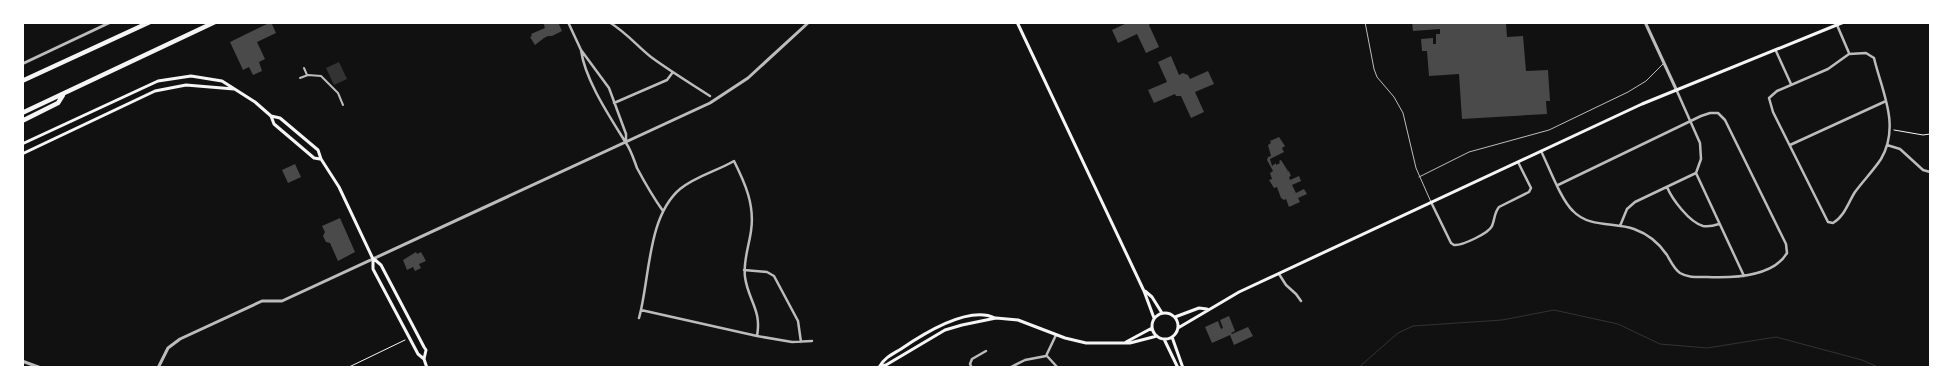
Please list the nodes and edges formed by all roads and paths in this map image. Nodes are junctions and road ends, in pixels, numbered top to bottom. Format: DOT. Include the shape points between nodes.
graph roads {
  1 [pos="111,22"];
  2 [pos="150,22"];
  3 [pos="215,22"];
  4 [pos="568,22"];
  5 [pos="609,22"];
  6 [pos="810,22"];
  7 [pos="1017,22"];
  8 [pos="1365,22"];
  9 [pos="1645,22"];
  10 [pos="1844,22"];
  11 [pos="1837,25"];
  12 [pos="581,50"];
  13 [pos="1776,51"];
  14 [pos="1849,54"];
  15 [pos="1664,63"];
  16 [pos="22,64"];
  17 [pos="304,68"];
  18 [pos="673,72"];
  19 [pos="307,75"];
  20 [pos="300,78"];
  21 [pos="22,81"];
  22 [pos="1791,84"];
  23 [pos="235,89"];
  24 [pos="1676,89"];
  25 [pos="63,94"];
  26 [pos="710,96"];
  27 [pos="1886,100"];
  28 [pos="614,103"];
  29 [pos="343,105"];
  30 [pos="22,113"];
  31 [pos="271,116"];
  32 [pos="22,121"];
  33 [pos="1690,121"];
  34 [pos="1890,128"];
  35 [pos="1930,134"];
  36 [pos="626,142"];
  37 [pos="22,144"];
  38 [pos="1790,145"];
  39 [pos="1887,145"];
  40 [pos="1541,151"];
  41 [pos="22,154"];
  42 [pos="321,159"];
  43 [pos="1518,162"];
  44 [pos="1930,172"];
  45 [pos="1696,173"];
  46 [pos="1419,177"];
  47 [pos="1558,185"];
  48 [pos="1667,187"];
  49 [pos="1432,202"];
  50 [pos="663,211"];
  51 [pos="1719,224"];
  52 [pos="1620,226"];
  53 [pos="373,259"];
  54 [pos="744,270"];
  55 [pos="1278,274"];
  56 [pos="1744,276"];
  57 [pos="1144,291"];
  58 [pos="1301,301"];
  59 [pos="1208,309"];
  60 [pos="641,310"];
  61 [pos="1162,313"];
  62 [pos="1174,317"];
  63 [pos="639,318"];
  64 [pos="996,318"];
  65 [pos="1154,318"];
  66 [pos="1152,328"];
  67 [pos="1178,328"];
  68 [pos="1056,335"];
  69 [pos="757,336"];
  70 [pos="1157,336"];
  71 [pos="1172,337"];
  72 [pos="409,338"];
  73 [pos="1163,339"];
  74 [pos="812,341"];
  75 [pos="800,342"];
  76 [pos="1125,342"];
  77 [pos="986,351"];
  78 [pos="1046,356"];
  79 [pos="424,359"];
  80 [pos="22,360"];
  81 [pos="880,366"];
  82 [pos="41,368"];
  83 [pos="158,368"];
  84 [pos="347,368"];
  85 [pos="428,368"];
  86 [pos="876,368"];
  87 [pos="972,368"];
  88 [pos="1009,368"];
  89 [pos="1058,368"];
  90 [pos="1178,368"];
  91 [pos="1183,368"];
  1 -- 16 [label="street"];
  2 -- 21 [label="highway"];
  3 -- 25 [label="highway"];
  4 -- 12 [label="street"];
  5 -- 18 [label="street"];
  6 -- 36 [label="street" via="755,72 724,95"];
  7 -- 57 [label="main road"];
  8 -- 46 [label="lane" via="1374,69 1403,113"];
  9 -- 15 [label="street"];
  10 -- 11 [label="main road"];
  11 -- 13 [label="main road"];
  11 -- 14 [label="street"];
  12 -- 28 [label="street" via="605,81"];
  12 -- 36 [label="street" via="582,60 602,102"];
  13 -- 22 [label="street"];
  13 -- 24 [label="main road"];
  14 -- 22 [label="street" via="1828,69"];
  14 -- 27 [label="street" via="1866,53 1874,58"];
  15 -- 24 [label="street"];
  15 -- 46 [label="lane" via="1637,87 1577,117 1539,134 1469,152"];
  17 -- 19 [label="street"];
  18 -- 26 [label="street"];
  18 -- 28 [label="street" via="666,80"];
  19 -- 20 [label="street"];
  19 -- 29 [label="street" via="321,76 338,93"];
  22 -- 38 [label="street" via="1769,98"];
  23 -- 31 [label="main road"];
  23 -- 37 [label="main road" via="227,83 204,77 180,76 158,81"];
  23 -- 41 [label="main road" via="186,85 161,89"];
  24 -- 33 [label="street"];
  24 -- 40 [label="main road"];
  25 -- 30 [label="highway"];
  25 -- 32 [label="highway" via="58,103"];
  27 -- 34 [label="street"];
  27 -- 38 [label="street"];
  28 -- 36 [label="street"];
  31 -- 42 [label="main road" via="274,124 314,158"];
  31 -- 42 [label="main road" via="280,118 318,150"];
  33 -- 45 [label="street" via="1701,148 1701,161"];
  33 -- 47 [label="street"];
  33 -- 56 [label="street" via="1710,113 1722,116 1788,248 1779,262"];
  34 -- 35 [label="path"];
  34 -- 39 [label="street"];
  36 -- 50 [label="street" via="649,191"];
  36 -- 53 [label="street"];
  38 -- 39 [label="street" via="1825,219 1833,223 1842,216"];
  39 -- 44 [label="street" via="1900,149 1923,170"];
  40 -- 43 [label="main road"];
  40 -- 47 [label="street"];
  42 -- 53 [label="main road" via="336,180"];
  43 -- 49 [label="main road"];
  43 -- 49 [label="street" via="1531,188 1529,192 1500,207 1489,231 1462,244 1451,243"];
  45 -- 48 [label="street"];
  45 -- 51 [label="street"];
  46 -- 49 [label="lane"];
  47 -- 52 [label="street" via="1569,207 1579,216"];
  48 -- 51 [label="street" via="1672,200 1694,221 1704,226"];
  48 -- 52 [label="street" via="1630,205"];
  49 -- 55 [label="main road"];
  50 -- 54 [label="street" via="671,198 688,184 734,160 747,188 752,213"];
  50 -- 60 [label="street"];
  51 -- 56 [label="street"];
  52 -- 56 [label="street" via="1651,239 1661,247 1676,270 1684,275"];
  53 -- 72 [label="main road" via="373,269"];
  53 -- 79 [label="main road" via="381,265 426,350"];
  53 -- 83 [label="street" via="282,301 262,301 180,339 168,348"];
  54 -- 69 [label="street" via="759,320"];
  54 -- 75 [label="street" via="767,272 774,276 798,321"];
  55 -- 58 [label="street"];
  55 -- 59 [label="main road"];
  57 -- 61 [label="main road"];
  57 -- 65 [label="main road"];
  59 -- 62 [label="main road" via="1200,308"];
  59 -- 67 [label="main road"];
  60 -- 63 [label="street"];
  60 -- 69 [label="street"];
  61 -- 62 [label="main road"];
  61 -- 65 [label="main road"];
  62 -- 67 [label="main road"];
  64 -- 68 [label="main road" via="1018,320"];
  64 -- 81 [label="main road" via="946,330"];
  64 -- 81 [label="main road" via="978,316 940,325 884,359"];
  65 -- 66 [label="main road"];
  66 -- 70 [label="main road"];
  66 -- 76 [label="main road"];
  67 -- 71 [label="main road"];
  68 -- 76 [label="main road" via="1086,343"];
  68 -- 78 [label="street"];
  69 -- 75 [label="street"];
  70 -- 73 [label="main road"];
  70 -- 76 [label="main road"];
  71 -- 73 [label="main road"];
  71 -- 91 [label="main road"];
  72 -- 79 [label="main road"];
  72 -- 84 [label="path"];
  73 -- 90 [label="main road"];
  74 -- 75 [label="street"];
  77 -- 87 [label="street" via="972,359"];
  78 -- 88 [label="street" via="1025,360"];
  78 -- 89 [label="street"];
  79 -- 85 [label="main road"];
  80 -- 82 [label="street"];
  81 -- 86 [label="main road"];
}
